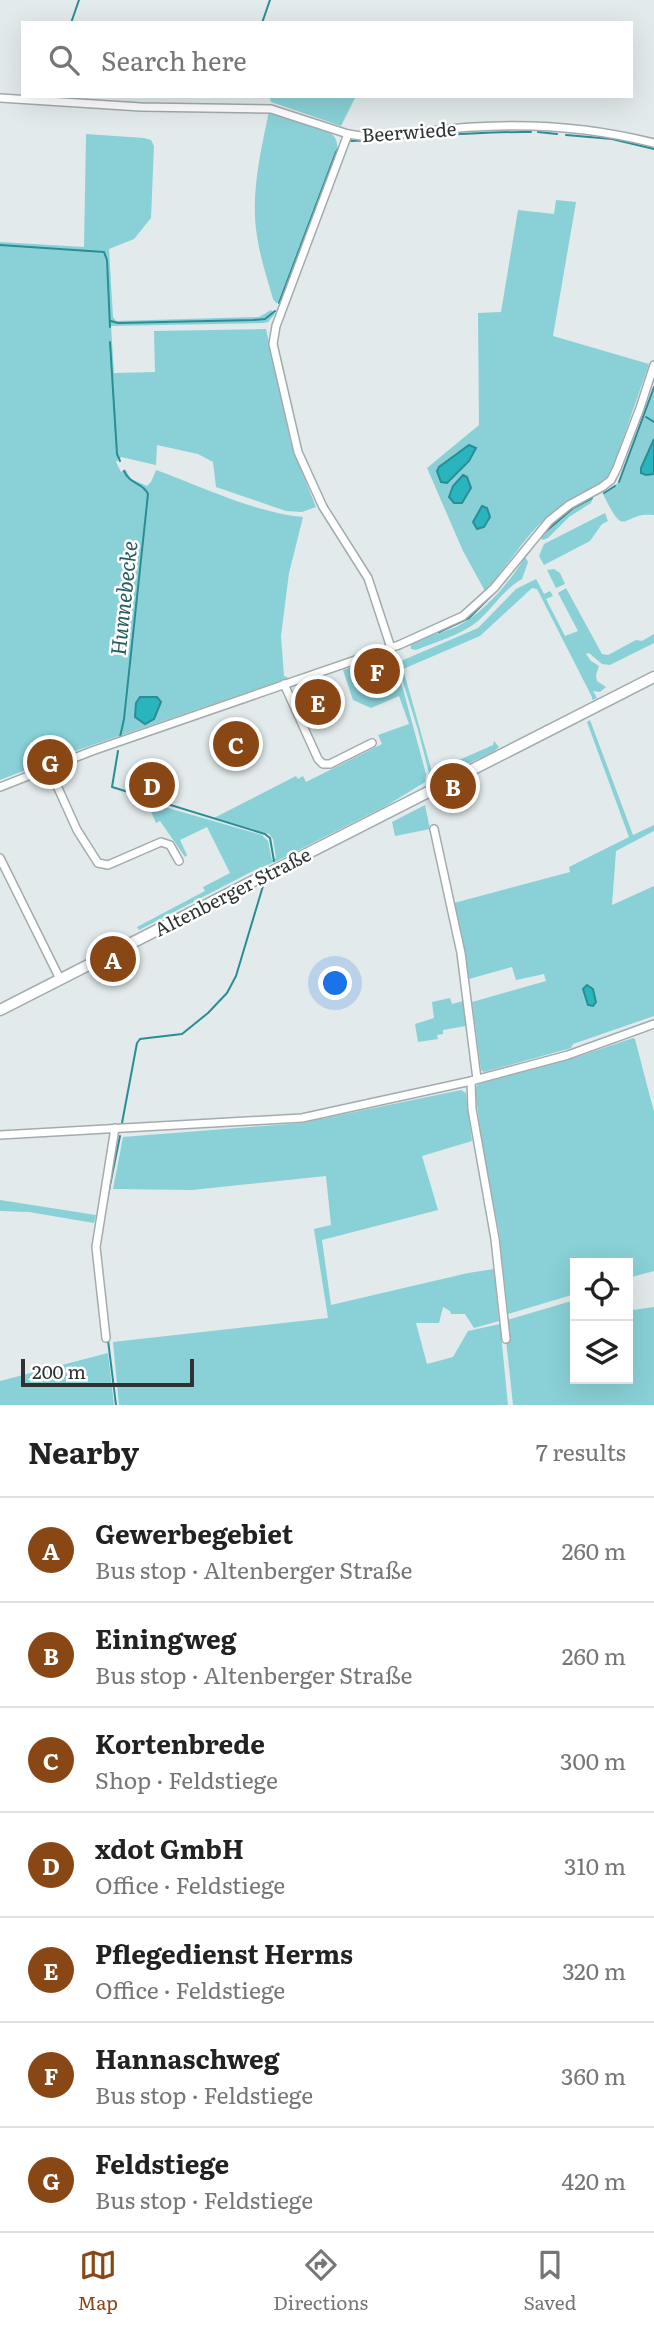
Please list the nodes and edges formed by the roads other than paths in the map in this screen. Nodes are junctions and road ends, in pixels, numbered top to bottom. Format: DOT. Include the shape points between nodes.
graph roads {
  1 [pos="0,98"];
  2 [pos="348,134"];
  3 [pos="654,143"];
  4 [pos="654,365"];
  5 [pos="391,648"];
  6 [pos="654,677"];
  7 [pos="284,684"];
  8 [pos="372,743"];
  9 [pos="49,768"];
  10 [pos="0,787"];
  11 [pos="434,829"];
  12 [pos="0,858"];
  13 [pos="179,861"];
  14 [pos="60,979"];
  15 [pos="0,1010"];
  16 [pos="654,1024"];
  17 [pos="474,1080"];
  18 [pos="115,1128"];
  19 [pos="0,1135"];
  20 [pos="106,1338"];
  21 [pos="506,1339"];
  1 -- 2 [label="street, Beerwiede" via="271,109"];
  2 -- 3 [label="street, Beerwiede" via="548,127"];
  2 -- 5 [label="street" via="273,344 298,452 323,507 368,578"];
  4 -- 5 [label="street" via="620,462 607,484 549,522 471,611"];
  5 -- 7 [label="street"];
  6 -- 14 [label="main road, Altenberger Straße"];
  7 -- 8 [label="street" via="324,764"];
  7 -- 9 [label="street"];
  9 -- 10 [label="street"];
  9 -- 13 [label="street" via="76,830 97,863 108,865 161,842 170,845"];
  11 -- 17 [label="street" via="461,953"];
  12 -- 14 [label="street"];
  14 -- 15 [label="main road, Altenberger Straße"];
  16 -- 17 [label="street" via="568,1055"];
  17 -- 18 [label="street" via="302,1118"];
  17 -- 21 [label="street" via="472,1109 495,1240"];
  18 -- 19 [label="street"];
  18 -- 20 [label="street" via="96,1247"];
}
